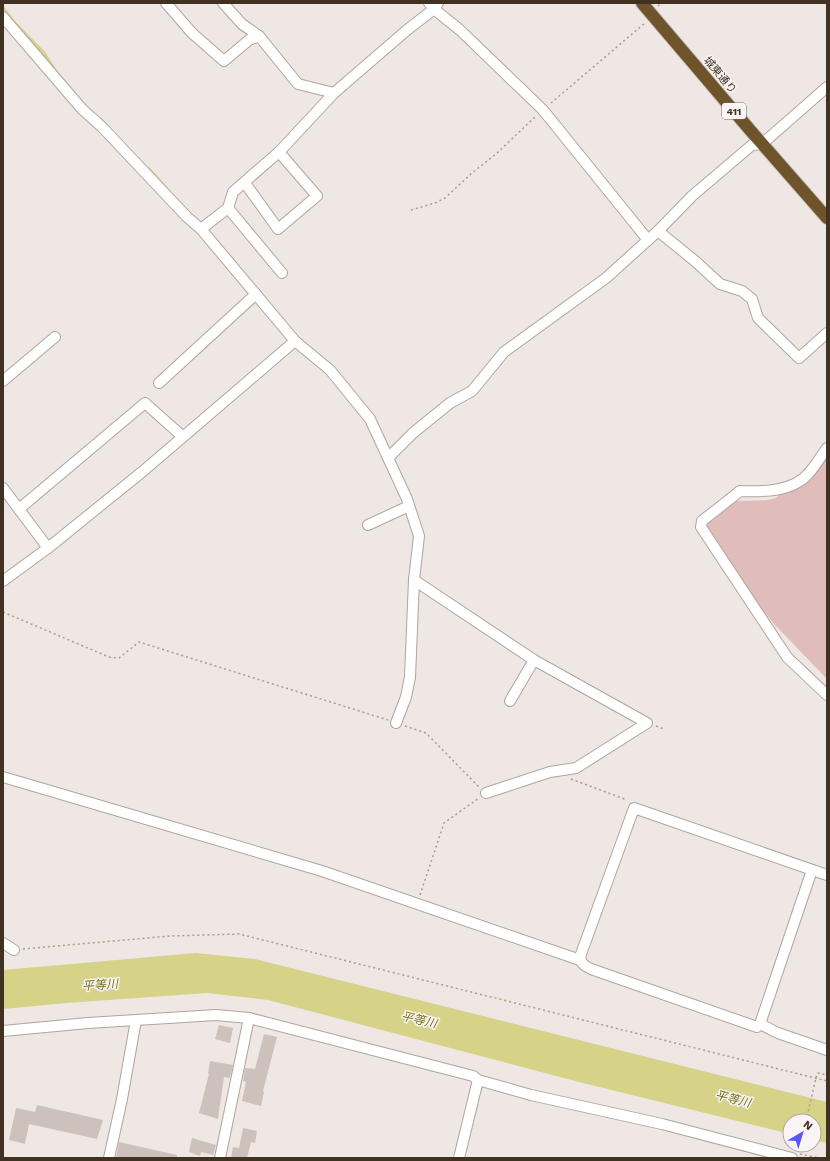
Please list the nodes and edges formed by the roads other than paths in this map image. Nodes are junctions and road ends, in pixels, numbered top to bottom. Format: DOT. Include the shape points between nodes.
graph roads {
  1 [pos="166,3"];
  2 [pos="223,3"];
  3 [pos="642,3"];
  4 [pos="434,5"];
  5 [pos="3,16"];
  6 [pos="260,36"];
  7 [pos="827,87"];
  8 [pos="334,93"];
  9 [pos="762,144"];
  10 [pos="279,152"];
  11 [pos="245,183"];
  12 [pos="228,208"];
  13 [pos="827,218"];
  14 [pos="201,229"];
  15 [pos="658,231"];
  16 [pos="648,240"];
  17 [pos="282,273"];
  18 [pos="256,294"];
  19 [pos="827,333"];
  20 [pos="55,337"];
  21 [pos="295,341"];
  22 [pos="3,381"];
  23 [pos="159,383"];
  24 [pos="182,436"];
  25 [pos="827,448"];
  26 [pos="388,457"];
  27 [pos="3,488"];
  28 [pos="409,506"];
  29 [pos="19,509"];
  30 [pos="368,525"];
  31 [pos="48,548"];
  32 [pos="414,580"];
  33 [pos="3,582"];
  34 [pos="534,660"];
  35 [pos="827,695"];
  36 [pos="510,701"];
  37 [pos="396,723"];
  38 [pos="3,777"];
  39 [pos="486,793"];
  40 [pos="812,870"];
  41 [pos="827,875"];
  42 [pos="3,943"];
  43 [pos="14,950"];
  44 [pos="580,960"];
  45 [pos="248,1018"];
  46 [pos="136,1020"];
  47 [pos="760,1024"];
  48 [pos="3,1031"];
  49 [pos="827,1050"];
  50 [pos="476,1083"];
  51 [pos="795,1156"];
  52 [pos="108,1158"];
  53 [pos="220,1158"];
  54 [pos="459,1158"];
  1 -- 6 [label="street" via="192,33 224,61 249,40"];
  2 -- 6 [label="street" via="242,24"];
  3 -- 9 [label="highway, 城東通り / 411"];
  4 -- 8 [label="street"];
  4 -- 16 [label="street" via="543,110"];
  5 -- 14 [label="street" via="82,109"];
  6 -- 8 [label="street" via="298,84"];
  7 -- 9 [label="street"];
  8 -- 10 [label="street"];
  9 -- 13 [label="highway, 城東通り / 411"];
  9 -- 15 [label="street" via="752,145 692,196"];
  10 -- 11 [label="street"];
  10 -- 11 [label="street" via="317,196 278,229"];
  11 -- 12 [label="street" via="233,192"];
  12 -- 14 [label="street"];
  12 -- 17 [label="street"];
  14 -- 18 [label="street"];
  15 -- 16 [label="street"];
  15 -- 19 [label="street" via="720,284 742,290 752,299 758,318 799,358"];
  16 -- 26 [label="street" via="606,278 504,352 472,391 450,403"];
  18 -- 21 [label="street"];
  18 -- 23 [label="street"];
  20 -- 22 [label="street"];
  21 -- 24 [label="street"];
  21 -- 26 [label="street" via="330,370 366,414"];
  24 -- 29 [label="street" via="145,403"];
  24 -- 31 [label="street"];
  25 -- 35 [label="street" via="808,474 796,484 764,492 740,491 702,521 701,527 787,657"];
  26 -- 28 [label="street"];
  27 -- 29 [label="street"];
  28 -- 30 [label="street"];
  28 -- 32 [label="street" via="419,536"];
  29 -- 31 [label="street"];
  31 -- 33 [label="street"];
  32 -- 34 [label="street"];
  32 -- 37 [label="street" via="410,676 406,697"];
  34 -- 36 [label="street"];
  34 -- 39 [label="street" via="647,723 576,768 550,772"];
  38 -- 44 [label="street" via="322,871"];
  40 -- 41 [label="street"];
  40 -- 44 [label="street" via="634,808"];
  40 -- 47 [label="street"];
  42 -- 43 [label="street"];
  44 -- 47 [label="street" via="591,969 757,1027"];
  45 -- 46 [label="street" via="216,1014"];
  45 -- 50 [label="street" via="472,1076"];
  45 -- 53 [label="street"];
  46 -- 48 [label="street"];
  46 -- 52 [label="street"];
  47 -- 49 [label="street"];
  50 -- 51 [label="street"];
  50 -- 54 [label="street"];
}
